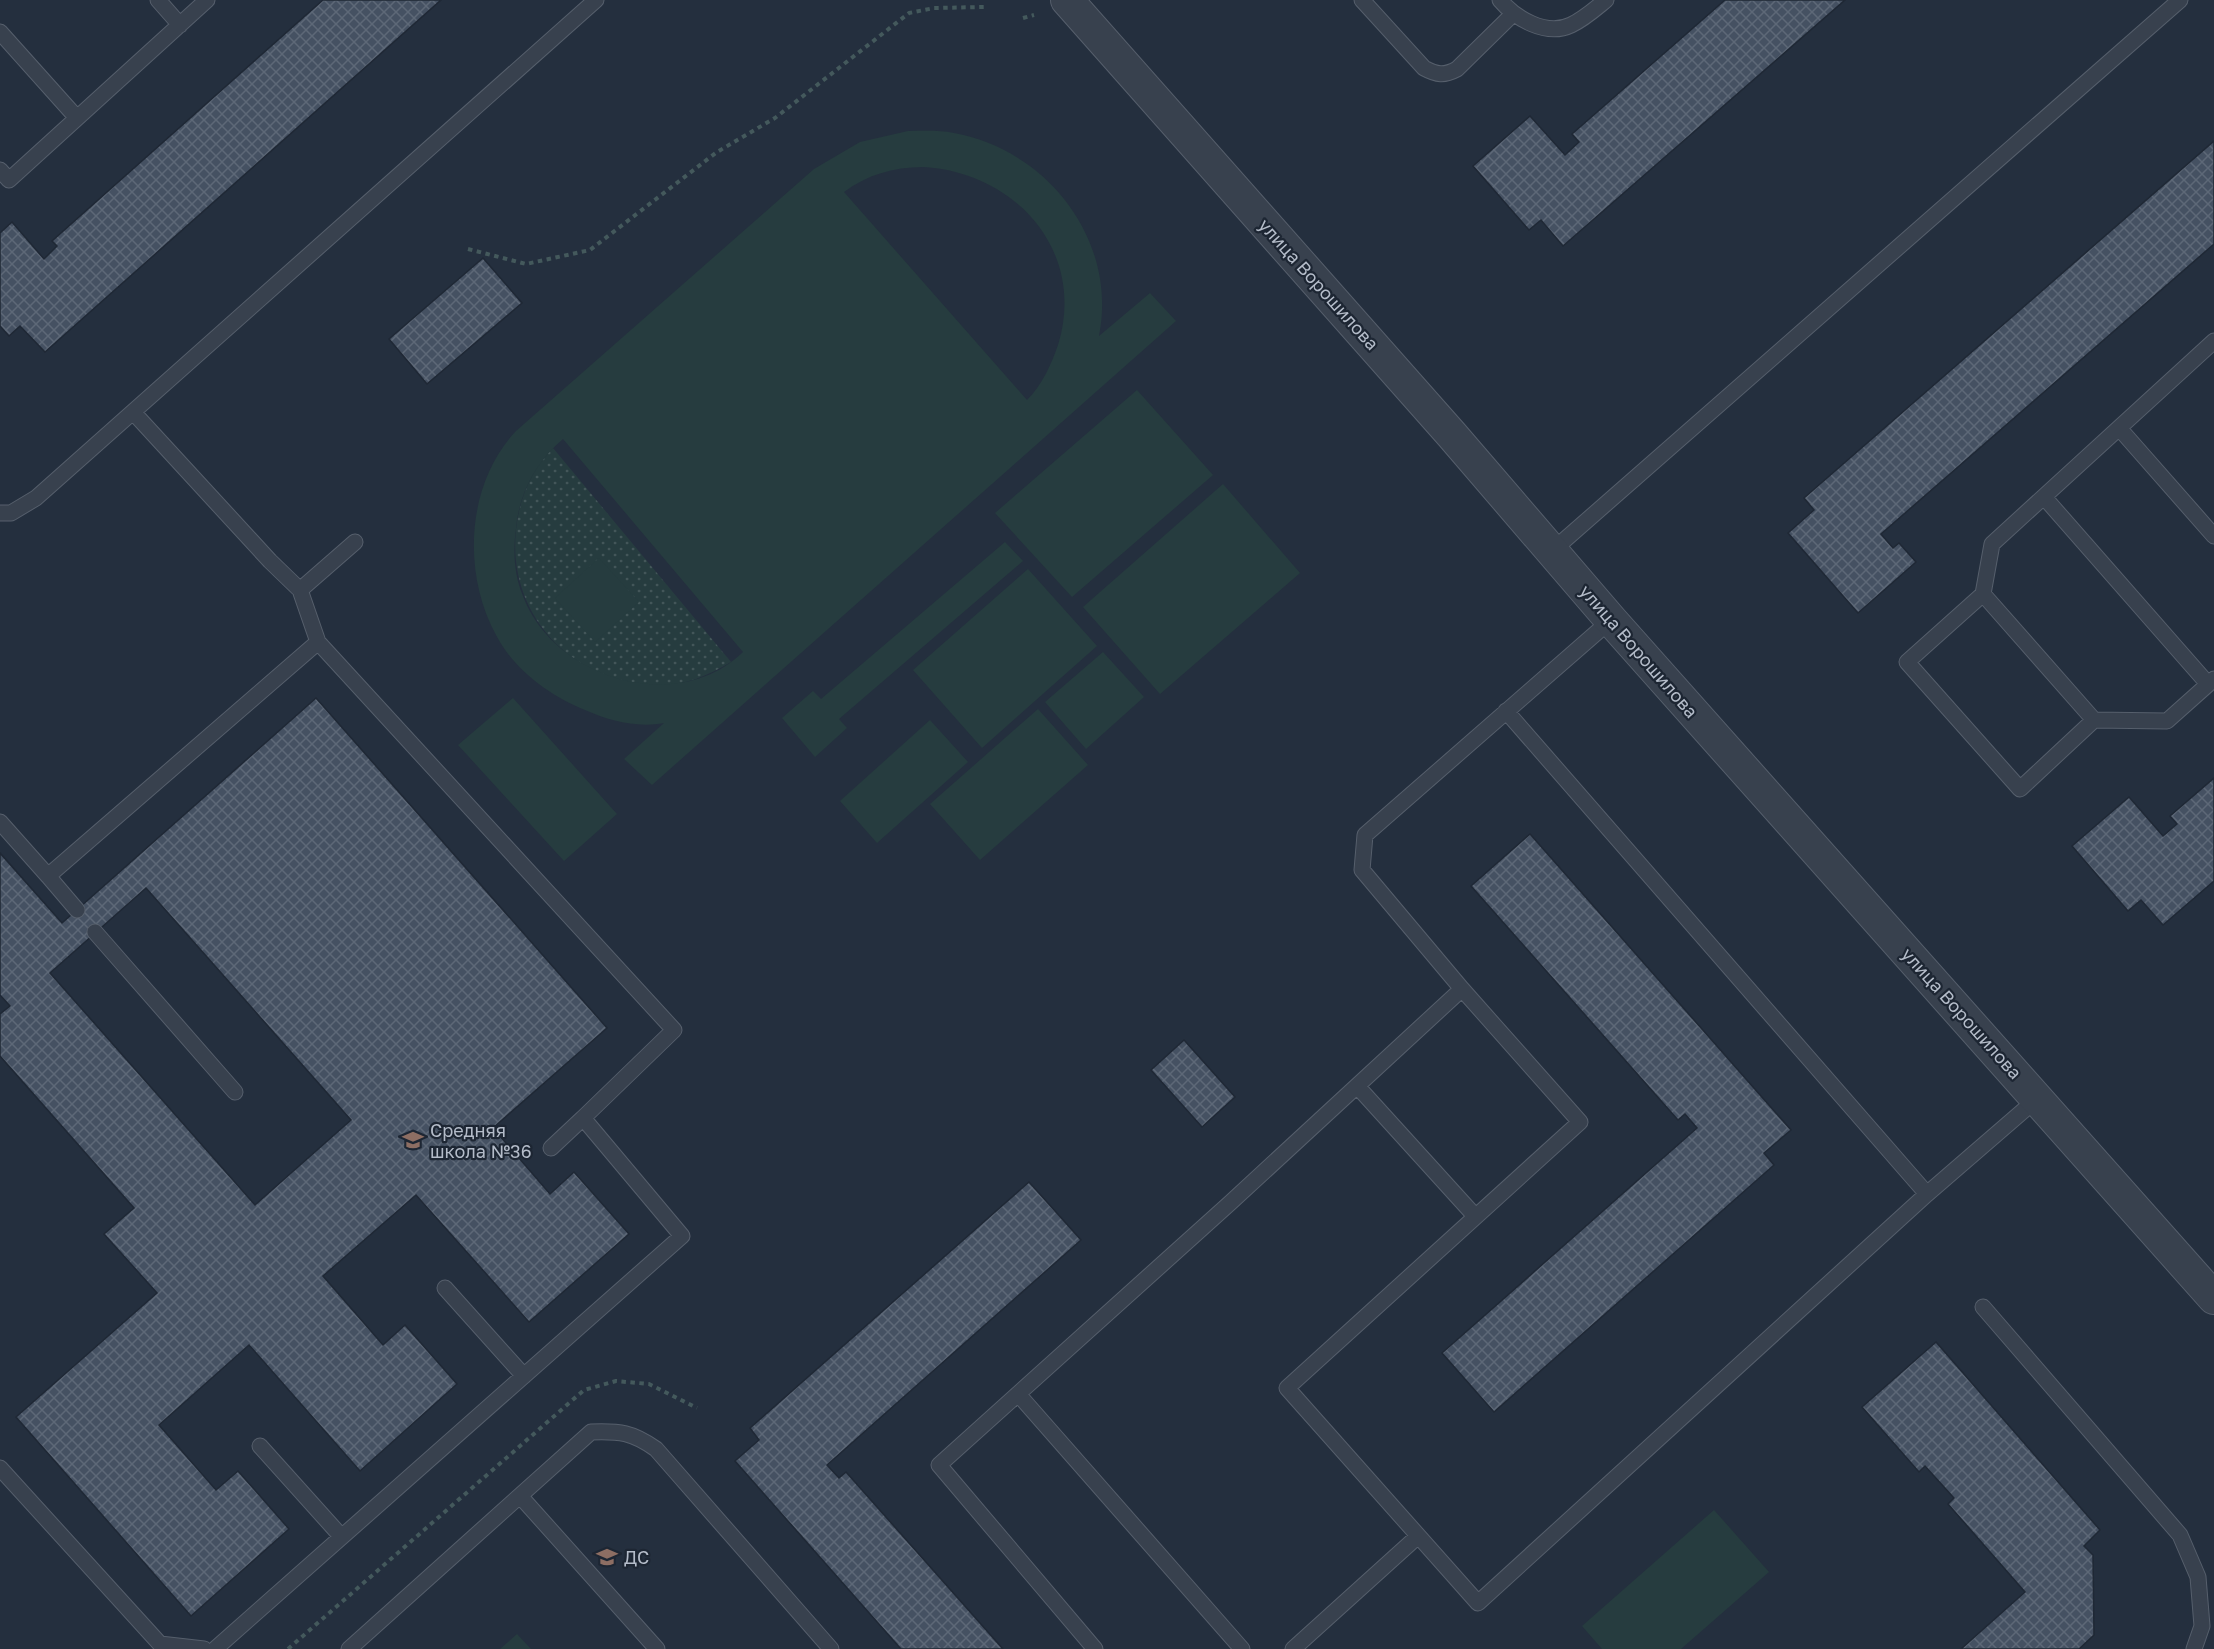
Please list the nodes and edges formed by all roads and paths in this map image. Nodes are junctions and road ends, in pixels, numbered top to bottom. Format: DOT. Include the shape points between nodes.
graph roads {
  1 [pos="158,0"];
  2 [pos="207,0"];
  3 [pos="596,0"];
  4 [pos="1067,0"];
  5 [pos="1362,0"];
  6 [pos="1500,0"];
  7 [pos="1606,0"];
  8 [pos="2180,0"];
  9 [pos="984,7"];
  10 [pos="1512,15"];
  11 [pos="180,25"];
  12 [pos="0,32"];
  13 [pos="77,118"];
  14 [pos="0,170"];
  15 [pos="468,249"];
  16 [pos="2214,341"];
  17 [pos="133,412"];
  18 [pos="2119,428"];
  19 [pos="2044,497"];
  20 [pos="0,513"];
  21 [pos="2214,536"];
  22 [pos="355,542"];
  23 [pos="1552,551"];
  24 [pos="300,590"];
  25 [pos="1983,594"];
  26 [pos="1611,620"];
  27 [pos="318,642"];
  28 [pos="2211,682"];
  29 [pos="1506,711"];
  30 [pos="2094,720"];
  31 [pos="0,822"];
  32 [pos="48,876"];
  33 [pos="77,910"];
  34 [pos="95,932"];
  35 [pos="1462,988"];
  36 [pos="1357,1086"];
  37 [pos="235,1092"];
  38 [pos="2038,1098"];
  39 [pos="583,1118"];
  40 [pos="551,1148"];
  41 [pos="1927,1194"];
  42 [pos="1475,1216"];
  43 [pos="446,1288"];
  44 [pos="2214,1298"];
  45 [pos="1983,1307"];
  46 [pos="524,1376"];
  47 [pos="1018,1394"];
  48 [pos="260,1446"];
  49 [pos="0,1468"];
  50 [pos="521,1497"];
  51 [pos="340,1535"];
  52 [pos="1417,1537"];
  53 [pos="204,1649"];
  54 [pos="215,1649"];
  55 [pos="350,1649"];
  56 [pos="657,1649"];
  57 [pos="831,1649"];
  58 [pos="1095,1649"];
  59 [pos="1242,1649"];
  60 [pos="1293,1649"];
  61 [pos="2194,1649"];
  1 -- 11 [label="lane"];
  2 -- 11 [label="lane"];
  3 -- 17 [label="lane"];
  4 -- 23 [label="street, улица Ворошилова"];
  5 -- 10 [label="lane" via="1424,68 1435,74 1447,75 1458,69"];
  6 -- 10 [label="lane"];
  7 -- 10 [label="lane" via="1569,26 1552,28"];
  8 -- 23 [label="lane"];
  9 -- 15 [label="path" via="909,13 775,118 717,152 590,250 526,264"];
  11 -- 13 [label="lane"];
  12 -- 13 [label="lane"];
  13 -- 14 [label="lane" via="9,180"];
  16 -- 18 [label="lane"];
  17 -- 20 [label="lane" via="36,498 11,513"];
  17 -- 24 [label="lane"];
  18 -- 19 [label="lane"];
  18 -- 21 [label="lane"];
  19 -- 25 [label="lane" via="1992,544"];
  19 -- 28 [label="lane"];
  22 -- 24 [label="lane"];
  23 -- 26 [label="street, улица Ворошилова"];
  24 -- 27 [label="lane"];
  25 -- 30 [label="lane"];
  25 -- 30 [label="lane" via="1906,662 2020,789"];
  26 -- 29 [label="lane"];
  26 -- 38 [label="street, улица Ворошилова"];
  27 -- 32 [label="lane"];
  27 -- 39 [label="lane" via="674,1030"];
  28 -- 30 [label="lane" via="2167,721"];
  29 -- 35 [label="lane" via="1365,835 1362,870"];
  29 -- 41 [label="lane"];
  31 -- 32 [label="lane"];
  32 -- 33 [label="lane"];
  34 -- 37 [label="lane"];
  35 -- 36 [label="lane"];
  35 -- 42 [label="lane" via="1580,1122"];
  36 -- 42 [label="lane"];
  36 -- 47 [label="lane"];
  38 -- 41 [label="lane"];
  38 -- 44 [label="street, улица Ворошилова"];
  39 -- 40 [label="lane"];
  39 -- 46 [label="lane" via="682,1236"];
  41 -- 52 [label="lane" via="1478,1603"];
  42 -- 52 [label="lane" via="1287,1388"];
  43 -- 46 [label="lane"];
  45 -- 61 [label="lane" via="2180,1535 2198,1577 2202,1626"];
  46 -- 51 [label="lane"];
  47 -- 58 [label="lane" via="939,1465"];
  47 -- 59 [label="lane"];
  48 -- 51 [label="lane"];
  49 -- 53 [label="lane" via="160,1644"];
  50 -- 55 [label="lane"];
  50 -- 56 [label="lane"];
  50 -- 57 [label="lane" via="591,1432 637,1436 656,1449"];
  51 -- 54 [label="lane"];
  52 -- 60 [label="lane"];
}
